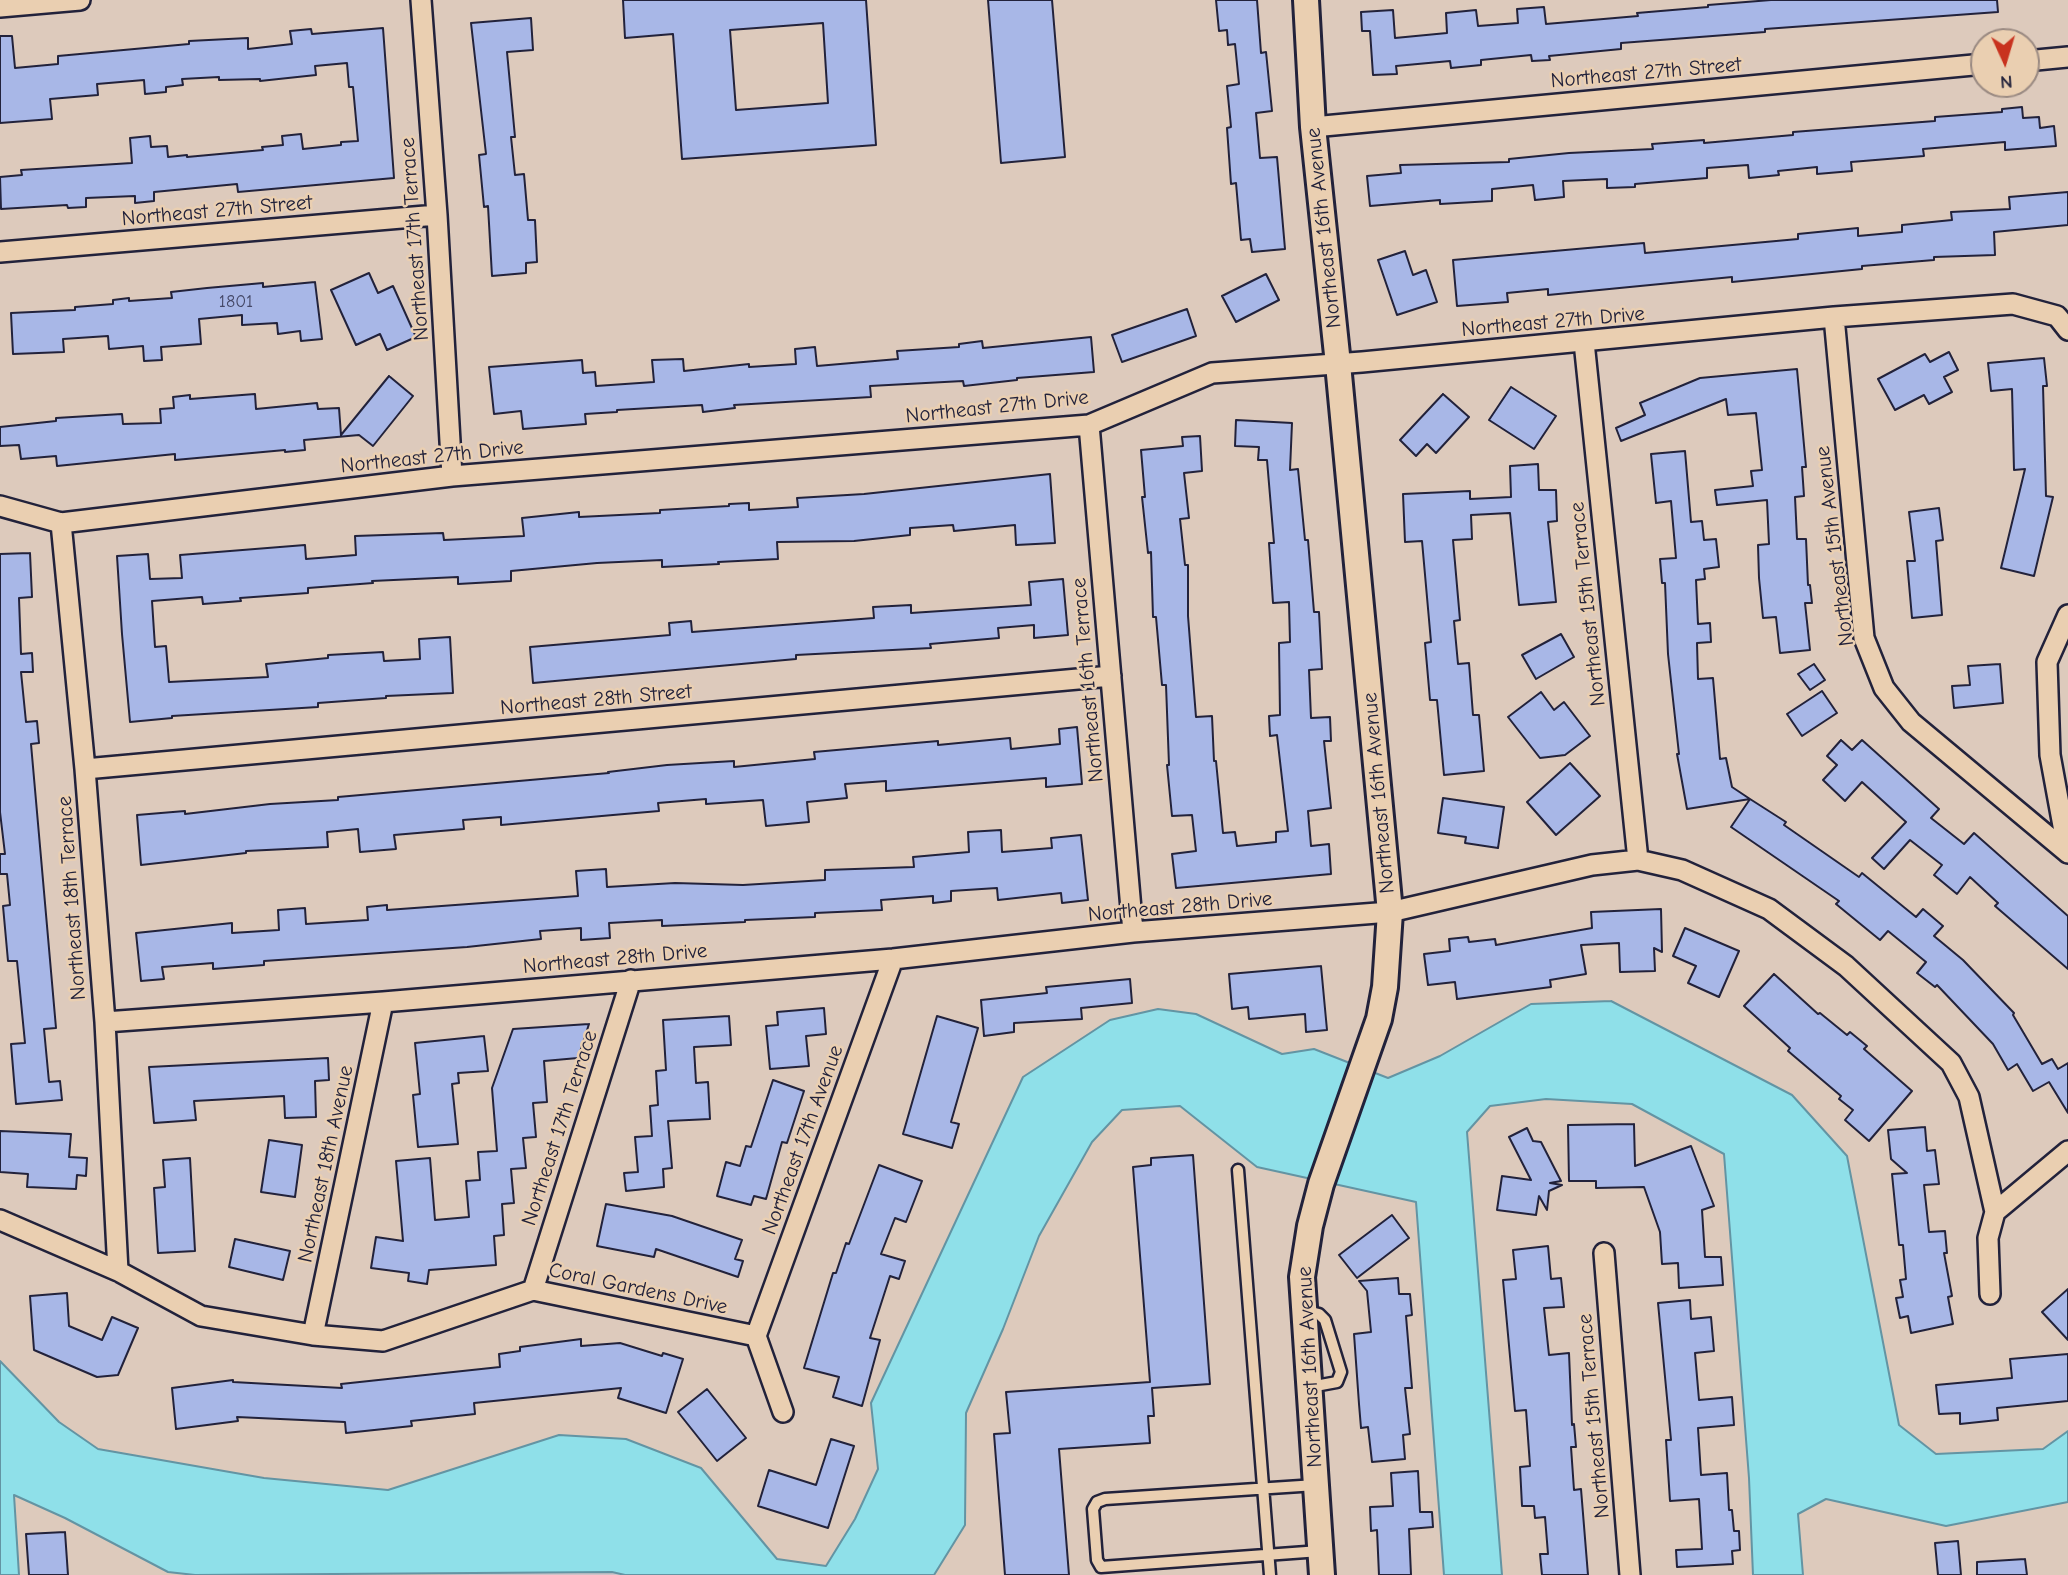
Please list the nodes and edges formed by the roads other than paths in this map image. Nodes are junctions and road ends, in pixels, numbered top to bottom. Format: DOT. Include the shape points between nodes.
graph roads {
  1 [pos="80,0"];
  2 [pos="421,0"];
  3 [pos="1306,0"];
  4 [pos="47,1"];
  5 [pos="0,7"];
  6 [pos="2068,57"];
  7 [pos="2040,60"];
  8 [pos="1970,66"];
  9 [pos="1313,127"];
  10 [pos="437,215"];
  11 [pos="0,252"];
  12 [pos="1834,317"];
  13 [pos="2068,330"];
  14 [pos="1584,342"];
  15 [pos="1338,364"];
  16 [pos="1089,425"];
  17 [pos="452,476"];
  18 [pos="0,506"];
  19 [pos="61,523"];
  20 [pos="2068,615"];
  21 [pos="1111,676"];
  22 [pos="85,769"];
  23 [pos="2068,853"];
  24 [pos="1638,860"];
  25 [pos="1390,912"];
  26 [pos="1133,932"];
  27 [pos="893,959"];
  28 [pos="631,980"];
  29 [pos="383,1002"];
  30 [pos="105,1022"];
  31 [pos="2068,1151"];
  32 [pos="1238,1170"];
  33 [pos="1995,1212"];
  34 [pos="0,1220"];
  35 [pos="1604,1253"];
  36 [pos="118,1271"];
  37 [pos="533,1290"];
  38 [pos="1990,1294"];
  39 [pos="1303,1310"];
  40 [pos="313,1335"];
  41 [pos="756,1336"];
  42 [pos="1309,1387"];
  43 [pos="783,1412"];
  44 [pos="1316,1485"];
  45 [pos="1264,1488"];
  46 [pos="1269,1555"];
  47 [pos="1321,1563"];
  48 [pos="1270,1575"];
  49 [pos="1630,1575"];
  1 -- 4 [label="street"];
  2 -- 10 [label="street, Northeast 17th Terrace"];
  3 -- 9 [label="street, Northeast 16th Avenue"];
  4 -- 5 [label="street"];
  6 -- 7 [label="street"];
  8 -- 9 [label="street, Northeast 27th Street"];
  9 -- 15 [label="street, Northeast 16th Avenue"];
  10 -- 11 [label="street, Northeast 27th Street"];
  10 -- 17 [label="street, Northeast 17th Terrace"];
  12 -- 13 [label="street, Northeast 27th Drive" via="2013,304 2057,316"];
  12 -- 14 [label="street, Northeast 27th Drive"];
  12 -- 23 [label="street, Northeast 15th Avenue" via="1864,638 1884,688 1911,722"];
  14 -- 15 [label="street, Northeast 27th Drive"];
  14 -- 24 [label="street, Northeast 15th Terrace"];
  15 -- 16 [label="street, Northeast 27th Drive" via="1213,373"];
  15 -- 25 [label="street, Northeast 16th Avenue"];
  16 -- 17 [label="street, Northeast 27th Drive"];
  16 -- 21 [label="street, Northeast 16th Terrace"];
  17 -- 19 [label="street, Northeast 27th Drive"];
  18 -- 19 [label="street, Northeast 27th Drive"];
  19 -- 22 [label="street, Northeast 18th Terrace"];
  20 -- 23 [label="street" via="2047,662 2050,755"];
  21 -- 22 [label="street, Northeast 28th Street"];
  21 -- 26 [label="street, Northeast 16th Terrace"];
  22 -- 30 [label="street, Northeast 18th Terrace"];
  24 -- 25 [label="street, Northeast 28th Drive" via="1592,865"];
  24 -- 33 [label="street, Northeast 28th Drive" via="1682,870 1769,909 1846,966 1951,1063 1969,1097"];
  25 -- 26 [label="street, Northeast 28th Drive"];
  25 -- 39 [label="street, Northeast 16th Avenue" via="1379,1019 1321,1184 1302,1277"];
  26 -- 27 [label="street, Northeast 28th Drive"];
  27 -- 28 [label="street, Northeast 28th Drive"];
  27 -- 41 [label="street, Northeast 17th Avenue"];
  28 -- 29 [label="street, Northeast 28th Drive"];
  28 -- 37 [label="street, Northeast 17th Terrace"];
  29 -- 30 [label="street, Northeast 28th Drive"];
  29 -- 40 [label="street, Northeast 18th Avenue"];
  30 -- 36 [label="street, Northeast 18th Terrace"];
  31 -- 33 [label="street"];
  32 -- 45 [label="lane"];
  33 -- 38 [label="street, Northeast 28th Drive" via="1988,1238"];
  34 -- 36 [label="street, Coral Gardens Drive"];
  35 -- 49 [label="street, Northeast 15th Terrace"];
  36 -- 40 [label="street, Coral Gardens Drive" via="201,1316"];
  37 -- 40 [label="street, Coral Gardens Drive" via="383,1341"];
  37 -- 41 [label="street, Coral Gardens Drive"];
  39 -- 42 [label="street, Northeast 16th Avenue"];
  39 -- 42 [label="lane" via="1325,1320 1341,1372 1337,1382"];
  41 -- 43 [label="street"];
  42 -- 44 [label="street, Northeast 16th Avenue"];
  44 -- 45 [label="lane"];
  44 -- 47 [label="street, Northeast 16th Avenue"];
  45 -- 46 [label="lane"];
  45 -- 46 [label="lane" via="1105,1499 1097,1502 1094,1522 1101,1567"];
  46 -- 47 [label="lane"];
  46 -- 48 [label="lane"];
}
